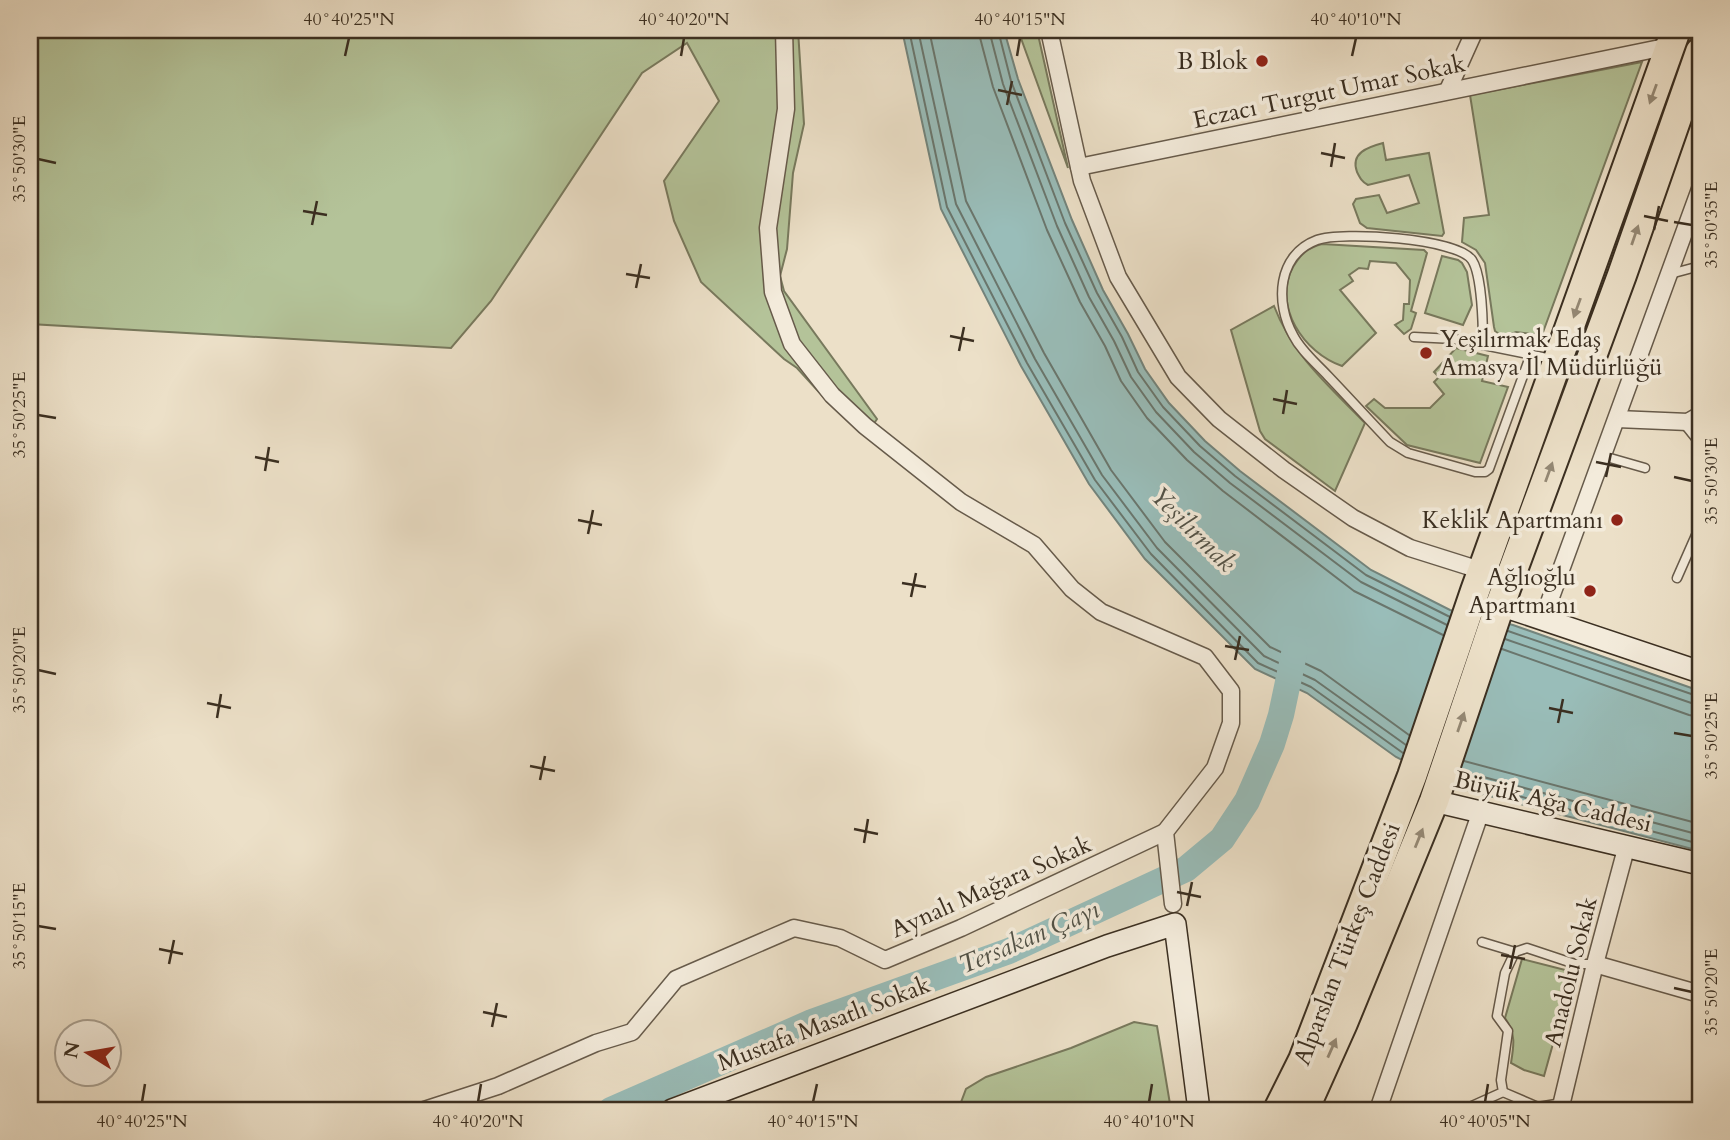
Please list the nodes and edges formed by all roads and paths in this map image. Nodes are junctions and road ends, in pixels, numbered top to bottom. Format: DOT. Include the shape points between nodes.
graph roads {
  1 [pos="784,30"];
  2 [pos="1049,30"];
  3 [pos="1475,30"];
  4 [pos="1673,38"];
  5 [pos="1700,52"];
  6 [pos="1448,90"];
  7 [pos="1079,167"];
  8 [pos="1700,189"];
  9 [pos="1700,266"];
  10 [pos="1670,274"];
  11 [pos="1414,337"];
  12 [pos="1483,345"];
  13 [pos="1531,354"];
  14 [pos="1558,360"];
  15 [pos="1694,418"];
  16 [pos="1616,419"];
  17 [pos="1700,437"];
  18 [pos="1603,456"];
  19 [pos="1645,468"];
  20 [pos="1700,526"];
  21 [pos="1483,570"];
  22 [pos="1677,578"];
  23 [pos="1489,610"];
  24 [pos="1544,620"];
  25 [pos="1700,672"];
  26 [pos="1437,794"];
  27 [pos="1481,811"];
  28 [pos="1165,832"];
  29 [pos="1627,845"];
  30 [pos="1700,864"];
  31 [pos="1174,914"];
  32 [pos="1482,943"];
  33 [pos="1515,952"];
  34 [pos="1595,964"];
  35 [pos="1700,994"];
  36 [pos="1503,1092"];
  37 [pos="1561,1107"];
  38 [pos="424,1110"];
  39 [pos="672,1110"];
  40 [pos="1199,1110"];
  41 [pos="1278,1110"];
  42 [pos="1304,1110"];
  43 [pos="1378,1110"];
  44 [pos="1463,1110"];
  1 -- 28 [label="street" via="786,109 768,228 773,292 792,344 832,395 865,426 961,502 1034,545 1072,589 1101,612 1205,657 1231,691 1231,723 1215,768"];
  2 -- 7 [label="street"];
  3 -- 6 [label="street"];
  4 -- 6 [label="street, Eczacı Turgut Umar Sokak"];
  4 -- 14 [label="highway, one-way"];
  23 -- 5 [label="highway, one-way" via="1622,275"];
  6 -- 7 [label="street, Eczacı Turgut Umar Sokak"];
  7 -- 21 [label="street" via="1118,277 1178,377 1219,419 1353,518 1410,548"];
  8 -- 10 [label="street"];
  9 -- 10 [label="lane"];
  10 -- 16 [label="street"];
  11 -- 12 [label="lane"];
  12 -- 13 [label="lane"];
  12 -- 13 [label="lane" via="1476,268 1460,250 1395,239 1326,237 1306,245 1284,272 1283,312 1294,338 1382,433 1408,453 1475,472 1489,469"];
  13 -- 14 [label="lane"];
  14 -- 21 [label="highway"];
  15 -- 16 [label="street"];
  15 -- 17 [label="street"];
  16 -- 18 [label="street"];
  18 -- 19 [label="lane"];
  18 -- 24 [label="street"];
  20 -- 22 [label="lane"];
  21 -- 23 [label="highway"];
  23 -- 24 [label="street"];
  26 -- 23 [label="highway, Alparslan Türkeş Caddesi, one-way"];
  23 -- 41 [label="highway, Alparslan Türkeş Caddesi" via="1412,776 1303,1060"];
  24 -- 25 [label="street"];
  26 -- 27 [label="street, Büyük Ağa Caddesi"];
  42 -- 26 [label="highway, Alparslan Türkeş Caddesi, one-way"];
  27 -- 29 [label="street, Büyük Ağa Caddesi"];
  27 -- 43 [label="street"];
  28 -- 31 [label="street"];
  28 -- 38 [label="street, Aynalı Mağara Sokak" via="885,960 840,938 794,928 676,979 632,1032 498,1086"];
  29 -- 30 [label="street, Büyük Ağa Caddesi"];
  29 -- 34 [label="street, Anadolu Sokak"];
  31 -- 39 [label="street, Mustafa Masatlı Sokak" via="1107,946"];
  31 -- 40 [label="street"];
  32 -- 33 [label="lane"];
  33 -- 34 [label="lane" via="1527,948 1575,964"];
  33 -- 36 [label="lane" via="1505,973 1497,1016 1508,1031"];
  34 -- 35 [label="street"];
  34 -- 37 [label="street, Anadolu Sokak"];
  36 -- 37 [label="lane" via="1538,1107"];
  36 -- 44 [label="lane"];
}
